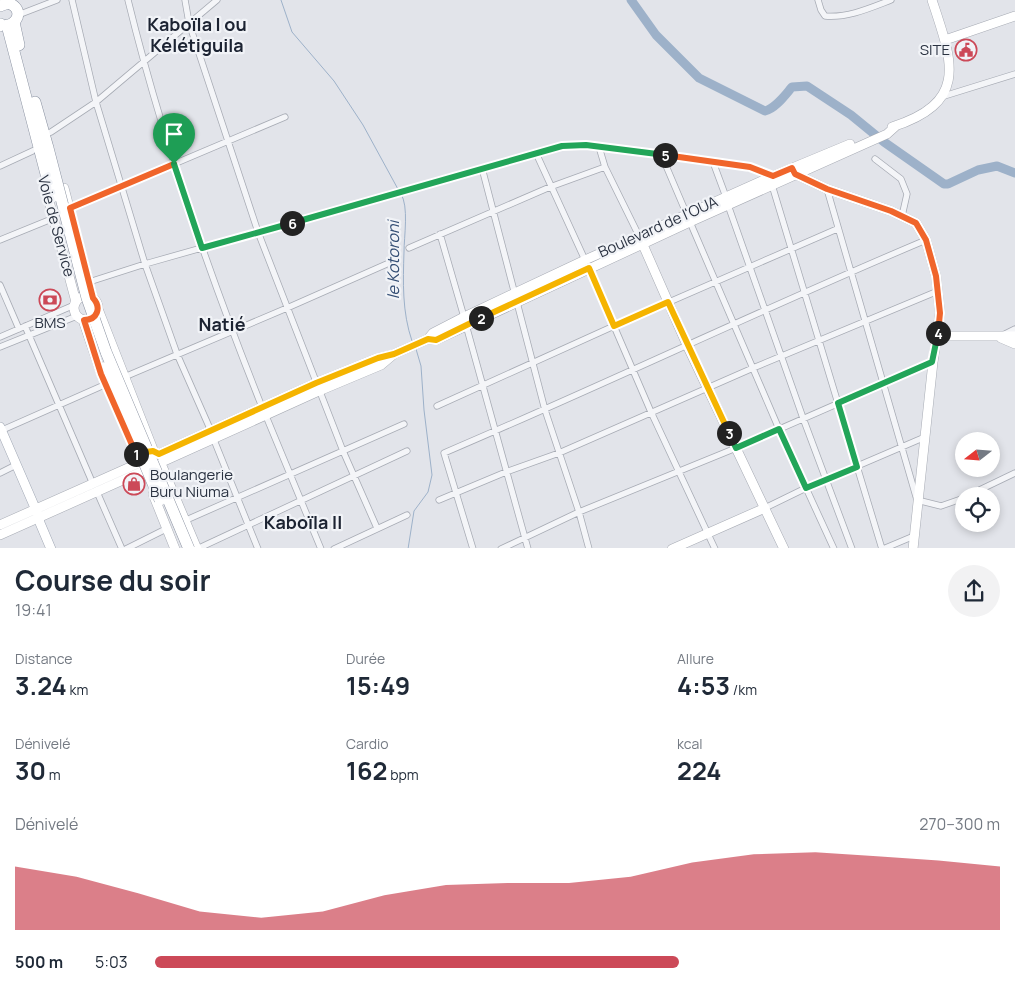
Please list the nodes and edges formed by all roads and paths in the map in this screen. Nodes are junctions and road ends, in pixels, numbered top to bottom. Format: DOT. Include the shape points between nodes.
graph roads {
  1 [pos="57,0"];
  2 [pos="72,0"];
  3 [pos="128,0"];
  4 [pos="185,0"];
  5 [pos="217,0"];
  6 [pos="818,0"];
  7 [pos="892,0"];
  8 [pos="932,0"];
  9 [pos="5,3"];
  10 [pos="1015,16"];
  11 [pos="7,22"];
  12 [pos="189,23"];
  13 [pos="945,40"];
  14 [pos="143,62"];
  15 [pos="1015,74"];
  16 [pos="941,97"];
  17 [pos="96,102"];
  18 [pos="286,117"];
  19 [pos="44,135"];
  20 [pos="228,142"];
  21 [pos="599,147"];
  22 [pos="42,149"];
  23 [pos="536,153"];
  24 [pos="661,154"];
  25 [pos="875,159"];
  26 [pos="713,162"];
  27 [pos="174,164"];
  28 [pos="0,166"];
  29 [pos="605,167"];
  30 [pos="482,168"];
  31 [pos="794,171"];
  32 [pos="772,180"];
  33 [pos="122,186"];
  34 [pos="550,187"];
  35 [pos="827,189"];
  36 [pos="727,201"];
  37 [pos="70,208"];
  38 [pos="493,211"];
  39 [pos="902,216"];
  40 [pos="54,218"];
  41 [pos="688,218"];
  42 [pos="837,229"];
  43 [pos="258,232"];
  44 [pos="440,234"];
  45 [pos="0,240"];
  46 [pos="641,240"];
  47 [pos="926,240"];
  48 [pos="202,248"];
  49 [pos="409,248"];
  50 [pos="792,250"];
  51 [pos="389,263"];
  52 [pos="145,264"];
  53 [pos="587,264"];
  54 [pos="751,265"];
  55 [pos="850,272"];
  56 [pos="89,282"];
  57 [pos="715,282"];
  58 [pos="0,285"];
  59 [pos="805,291"];
  60 [pos="938,292"];
  61 [pos="93,298"];
  62 [pos="515,298"];
  63 [pos="76,302"];
  64 [pos="668,302"];
  65 [pos="287,308"];
  66 [pos="98,309"];
  67 [pos="766,309"];
  68 [pos="80,318"];
  69 [pos="465,321"];
  70 [pos="865,322"];
  71 [pos="734,324"];
  72 [pos="614,326"];
  73 [pos="22,328"];
  74 [pos="1015,329"];
  75 [pos="232,331"];
  76 [pos="29,334"];
  77 [pos="938,336"];
  78 [pos="1015,336"];
  79 [pos="999,337"];
  80 [pos="0,338"];
  81 [pos="818,340"];
  82 [pos="1015,344"];
  83 [pos="687,345"];
  84 [pos="0,347"];
  85 [pos="177,354"];
  86 [pos="781,356"];
  87 [pos="932,362"];
  88 [pos="533,363"];
  89 [pos="752,368"];
  90 [pos="633,369"];
  91 [pos="124,377"];
  92 [pos="883,384"];
  93 [pos="106,385"];
  94 [pos="483,386"];
  95 [pos="318,387"];
  96 [pos="708,388"];
  97 [pos="838,403"];
  98 [pos="60,405"];
  99 [pos="437,406"];
  100 [pos="545,410"];
  101 [pos="264,412"];
  102 [pos="651,412"];
  103 [pos="803,418"];
  104 [pos="404,424"];
  105 [pos="0,429"];
  106 [pos="779,429"];
  107 [pos="495,431"];
  108 [pos="212,435"];
  109 [pos="925,437"];
  110 [pos="902,447"];
  111 [pos="736,448"];
  112 [pos="343,451"];
  113 [pos="406,451"];
  114 [pos="559,453"];
  115 [pos="159,458"];
  116 [pos="16,465"];
  117 [pos="141,467"];
  118 [pos="857,467"];
  119 [pos="678,471"];
  120 [pos="506,472"];
  121 [pos="0,473"];
  122 [pos="1015,473"];
  123 [pos="290,475"];
  124 [pos="354,476"];
  125 [pos="826,480"];
  126 [pos="986,487"];
  127 [pos="95,488"];
  128 [pos="806,488"];
  129 [pos="456,493"];
  130 [pos="237,498"];
  131 [pos="300,500"];
  132 [pos="439,500"];
  133 [pos="918,500"];
  134 [pos="955,501"];
  135 [pos="765,508"];
  136 [pos="580,512"];
  137 [pos="38,513"];
  138 [pos="407,515"];
  139 [pos="184,521"];
  140 [pos="248,523"];
  141 [pos="0,525"];
  142 [pos="377,528"];
  143 [pos="166,529"];
  144 [pos="707,532"];
  145 [pos="0,535"];
  146 [pos="914,536"];
  147 [pos="525,538"];
  148 [pos="51,548"];
  149 [pos="56,548"];
  150 [pos="122,548"];
  151 [pos="126,548"];
  152 [pos="175,548"];
  153 [pos="182,548"];
  154 [pos="189,548"];
  155 [pos="197,548"];
  156 [pos="258,548"];
  157 [pos="321,548"];
  158 [pos="334,548"];
  159 [pos="473,548"];
  160 [pos="500,548"];
  161 [pos="528,548"];
  162 [pos="589,548"];
  163 [pos="672,548"];
  164 [pos="715,548"];
  165 [pos="784,548"];
  166 [pos="834,548"];
  167 [pos="852,548"];
  168 [pos="882,548"];
  169 [pos="913,548"];
  1 -- 11 [label="street"];
  2 -- 17 [label="street"];
  3 -- 14 [label="street"];
  4 -- 12 [label="street"];
  5 -- 12 [label="street"];
  6 -- 7 [label="street" via="825,16 832,16 849,15"];
  8 -- 13 [label="main road"];
  9 -- 11 [label="highway" via="16,7"];
  10 -- 13 [label="main road"];
  11 -- 19 [label="highway"];
  11 -- 22 [label="highway"];
  12 -- 14 [label="street"];
  12 -- 20 [label="street"];
  13 -- 16 [label="main road" via="950,62 949,82"];
  14 -- 17 [label="street"];
  14 -- 27 [label="street"];
  15 -- 16 [label="street"];
  16 -- 31 [label="main road, Boulevard de l'OUA" via="927,111"];
  17 -- 19 [label="street"];
  17 -- 33 [label="street"];
  18 -- 20 [label="street"];
  19 -- 22 [label="highway"];
  20 -- 27 [label="street"];
  20 -- 43 [label="street"];
  21 -- 23 [label="street" via="562,146"];
  21 -- 24 [label="street"];
  21 -- 29 [label="street"];
  22 -- 28 [label="street"];
  22 -- 37 [label="main road, Voie de Service" via="56,158"];
  22 -- 40 [label="main road, Voie de Service" via="38,158"];
  22 -- 153 [label="highway, bridge" via="82,304 96,345"];
  22 -- 154 [label="highway, bridge" via="106,352"];
  23 -- 30 [label="street"];
  23 -- 34 [label="street"];
  24 -- 26 [label="street"];
  24 -- 41 [label="street"];
  25 -- 39 [label="street" via="901,179 907,194"];
  26 -- 32 [label="street" via="750,167"];
  26 -- 36 [label="street"];
  27 -- 33 [label="street"];
  27 -- 48 [label="street"];
  29 -- 34 [label="street"];
  29 -- 46 [label="street"];
  30 -- 38 [label="street"];
  30 -- 43 [label="street"];
  31 -- 32 [label="main road, Boulevard de l'OUA"];
  31 -- 35 [label="main road"];
  32 -- 36 [label="main road, Boulevard de l'OUA"];
  32 -- 50 [label="street"];
  33 -- 37 [label="street"];
  33 -- 52 [label="street"];
  34 -- 38 [label="street"];
  34 -- 53 [label="street"];
  35 -- 39 [label="main road"];
  35 -- 42 [label="street"];
  36 -- 41 [label="main road, Boulevard de l'OUA"];
  36 -- 54 [label="street"];
  37 -- 56 [label="main road, Voie de Service"];
  38 -- 44 [label="street"];
  38 -- 62 [label="street"];
  39 -- 47 [label="main road" via="916,223"];
  40 -- 45 [label="street"];
  40 -- 63 [label="main road, Voie de Service"];
  41 -- 46 [label="main road, Boulevard de l'OUA"];
  41 -- 57 [label="street"];
  42 -- 50 [label="street"];
  42 -- 55 [label="street"];
  43 -- 48 [label="street"];
  43 -- 65 [label="street"];
  44 -- 49 [label="street"];
  44 -- 69 [label="street"];
  46 -- 53 [label="main road, Boulevard de l'OUA"];
  46 -- 64 [label="main road"];
  47 -- 55 [label="street"];
  47 -- 60 [label="main road"];
  48 -- 52 [label="street"];
  48 -- 75 [label="street"];
  50 -- 54 [label="street"];
  50 -- 59 [label="street"];
  51 -- 65 [label="street"];
  52 -- 56 [label="street"];
  52 -- 85 [label="street"];
  53 -- 62 [label="main road, Boulevard de l'OUA"];
  53 -- 72 [label="street"];
  54 -- 57 [label="street"];
  54 -- 67 [label="street"];
  55 -- 59 [label="street"];
  55 -- 70 [label="street"];
  56 -- 61 [label="main road, Voie de Service"];
  57 -- 64 [label="street"];
  57 -- 71 [label="street"];
  58 -- 73 [label="street"];
  59 -- 67 [label="street"];
  59 -- 81 [label="street"];
  60 -- 70 [label="street"];
  60 -- 77 [label="main road"];
  61 -- 63 [label="main road" via="86,296"];
  61 -- 66 [label="main road"];
  62 -- 69 [label="main road, Boulevard de l'OUA"];
  62 -- 88 [label="street"];
  63 -- 68 [label="main road" via="75,309"];
  63 -- 73 [label="street"];
  64 -- 72 [label="street"];
  64 -- 83 [label="main road"];
  65 -- 75 [label="street"];
  65 -- 95 [label="street"];
  66 -- 68 [label="main road" via="88,320"];
  66 -- 91 [label="main road"];
  67 -- 71 [label="street"];
  67 -- 86 [label="street"];
  68 -- 76 [label="street"];
  68 -- 93 [label="main road"];
  69 -- 94 [label="street"];
  69 -- 95 [label="main road, Boulevard de l'OUA" via="434,333 394,354 381,365"];
  70 -- 81 [label="street"];
  70 -- 92 [label="street"];
  71 -- 83 [label="street"];
  71 -- 89 [label="street"];
  72 -- 88 [label="street"];
  72 -- 90 [label="street"];
  73 -- 76 [label="street"];
  73 -- 80 [label="street"];
  74 -- 79 [label="street"];
  75 -- 85 [label="street"];
  75 -- 101 [label="street"];
  76 -- 84 [label="street"];
  76 -- 98 [label="street"];
  77 -- 79 [label="main road"];
  77 -- 87 [label="main road"];
  78 -- 79 [label="main road"];
  79 -- 82 [label="main road"];
  81 -- 86 [label="street"];
  81 -- 97 [label="street"];
  83 -- 90 [label="street"];
  83 -- 96 [label="main road"];
  85 -- 91 [label="street"];
  85 -- 108 [label="street"];
  86 -- 89 [label="street"];
  86 -- 103 [label="street"];
  87 -- 92 [label="street"];
  87 -- 109 [label="main road"];
  88 -- 94 [label="street"];
  88 -- 100 [label="street"];
  89 -- 96 [label="street"];
  89 -- 106 [label="street"];
  90 -- 100 [label="street"];
  90 -- 102 [label="street"];
  91 -- 93 [label="street"];
  91 -- 115 [label="main road"];
  92 -- 97 [label="street"];
  92 -- 110 [label="street"];
  93 -- 98 [label="street"];
  93 -- 117 [label="main road"];
  94 -- 99 [label="street"];
  94 -- 107 [label="street"];
  95 -- 101 [label="main road, Boulevard de l'OUA"];
  95 -- 112 [label="street"];
  96 -- 102 [label="street"];
  96 -- 111 [label="main road"];
  97 -- 103 [label="street"];
  97 -- 118 [label="street"];
  98 -- 105 [label="street"];
  98 -- 127 [label="street"];
  100 -- 107 [label="street"];
  100 -- 114 [label="street"];
  101 -- 108 [label="main road, Boulevard de l'OUA"];
  101 -- 123 [label="street"];
  102 -- 114 [label="street"];
  102 -- 119 [label="street"];
  103 -- 106 [label="street"];
  103 -- 125 [label="street"];
  104 -- 112 [label="street"];
  105 -- 116 [label="main road"];
  106 -- 111 [label="street"];
  106 -- 128 [label="street"];
  107 -- 120 [label="street"];
  107 -- 129 [label="street" via="444,453"];
  108 -- 115 [label="main road, Boulevard de l'OUA"];
  108 -- 130 [label="street"];
  109 -- 110 [label="street"];
  109 -- 133 [label="main road"];
  110 -- 118 [label="street"];
  110 -- 133 [label="street"];
  111 -- 119 [label="street"];
  111 -- 135 [label="main road"];
  112 -- 123 [label="street"];
  112 -- 124 [label="street"];
  113 -- 124 [label="street"];
  114 -- 120 [label="street"];
  114 -- 136 [label="street"];
  115 -- 117 [label="main road" via="146,452"];
  115 -- 117 [label="main road" via="154,474"];
  115 -- 139 [label="main road"];
  116 -- 121 [label="street"];
  116 -- 137 [label="main road"];
  117 -- 127 [label="main road"];
  117 -- 143 [label="main road"];
  118 -- 125 [label="street"];
  118 -- 168 [label="street"];
  119 -- 136 [label="street"];
  119 -- 144 [label="street"];
  120 -- 129 [label="street"];
  120 -- 147 [label="street"];
  122 -- 126 [label="street"];
  123 -- 130 [label="street"];
  123 -- 131 [label="street"];
  124 -- 131 [label="street"];
  124 -- 142 [label="street"];
  125 -- 128 [label="street"];
  125 -- 167 [label="street"];
  127 -- 137 [label="main road"];
  127 -- 150 [label="street"];
  128 -- 135 [label="street"];
  128 -- 166 [label="street"];
  129 -- 132 [label="street"];
  129 -- 159 [label="street"];
  130 -- 139 [label="street"];
  130 -- 140 [label="street"];
  131 -- 140 [label="street"];
  131 -- 157 [label="street"];
  133 -- 134 [label="street" via="941,506"];
  133 -- 146 [label="main road"];
  135 -- 144 [label="main road"];
  135 -- 165 [label="main road"];
  136 -- 147 [label="street"];
  136 -- 162 [label="street"];
  137 -- 141 [label="main road"];
  137 -- 145 [label="main road"];
  137 -- 148 [label="main road"];
  137 -- 149 [label="main road"];
  138 -- 142 [label="street"];
  139 -- 155 [label="main road"];
  140 -- 155 [label="street"];
  140 -- 156 [label="street"];
  142 -- 158 [label="street"];
  143 -- 151 [label="street"];
  143 -- 152 [label="main road"];
  144 -- 163 [label="main road"];
  144 -- 164 [label="street"];
  146 -- 168 [label="street"];
  146 -- 169 [label="main road"];
  147 -- 160 [label="street"];
  147 -- 161 [label="street"];
}
